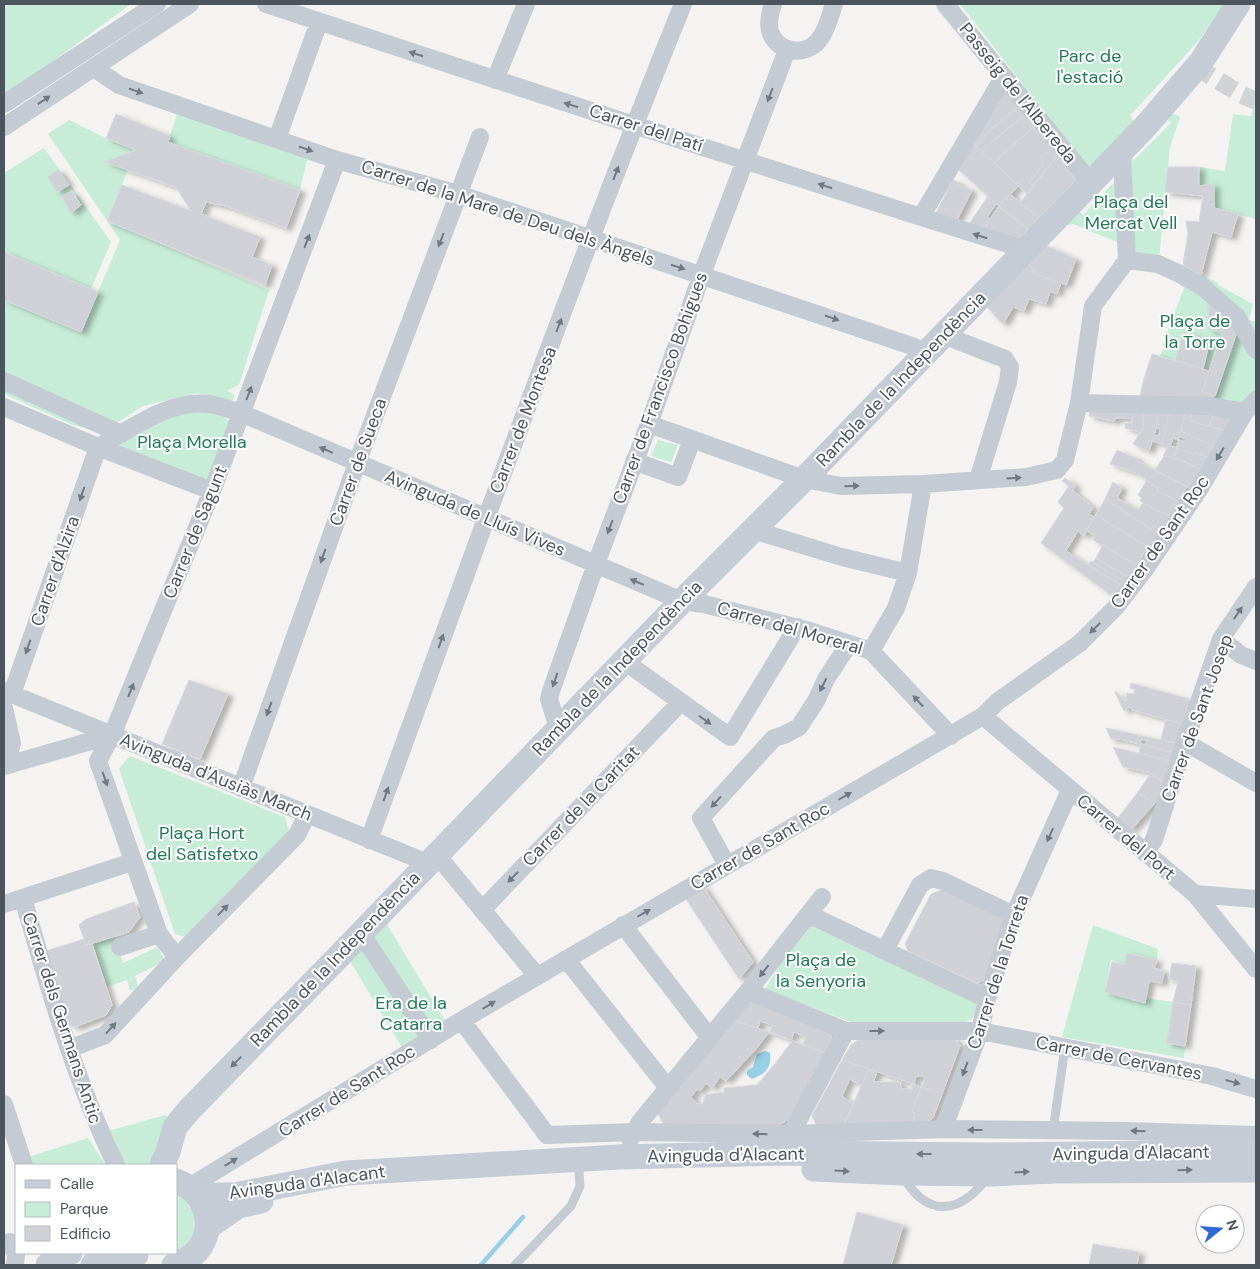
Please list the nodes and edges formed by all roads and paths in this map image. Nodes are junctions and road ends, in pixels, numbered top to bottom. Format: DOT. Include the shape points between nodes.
graph roads {
  1 [pos="156,4"];
  2 [pos="190,4"];
  3 [pos="266,4"];
  4 [pos="526,4"];
  5 [pos="683,4"];
  6 [pos="773,4"];
  7 [pos="834,4"];
  8 [pos="945,4"];
  9 [pos="1238,4"];
  10 [pos="319,22"];
  11 [pos="787,50"];
  12 [pos="94,68"];
  13 [pos="1004,76"];
  14 [pos="495,80"];
  15 [pos="4,104"];
  16 [pos="634,125"];
  17 [pos="4,127"];
  18 [pos="480,138"];
  19 [pos="278,139"];
  20 [pos="1122,157"];
  21 [pos="337,160"];
  22 [pos="746,160"];
  23 [pos="1091,183"];
  24 [pos="458,194"];
  25 [pos="921,218"];
  26 [pos="591,239"];
  27 [pos="1027,250"];
  28 [pos="1126,260"];
  29 [pos="702,274"];
  30 [pos="934,344"];
  31 [pos="1256,350"];
  32 [pos="4,380"];
  33 [pos="1079,403"];
  34 [pos="1251,406"];
  35 [pos="4,407"];
  36 [pos="241,414"];
  37 [pos="649,424"];
  38 [pos="121,434"];
  39 [pos="692,440"];
  40 [pos="98,448"];
  41 [pos="634,461"];
  42 [pos="357,463"];
  43 [pos="804,479"];
  44 [pos="978,480"];
  45 [pos="923,484"];
  46 [pos="212,491"];
  47 [pos="486,518"];
  48 [pos="753,530"];
  49 [pos="596,564"];
  50 [pos="908,573"];
  51 [pos="1256,587"];
  52 [pos="682,600"];
  53 [pos="797,627"];
  54 [pos="1221,639"];
  55 [pos="849,644"];
  56 [pos="871,651"];
  57 [pos="624,661"];
  58 [pos="1256,661"];
  59 [pos="6,698"];
  60 [pos="680,702"];
  61 [pos="983,716"];
  62 [pos="558,728"];
  63 [pos="112,735"];
  64 [pos="951,736"];
  65 [pos="1185,742"];
  66 [pos="5,766"];
  67 [pos="1256,784"];
  68 [pos="241,788"];
  69 [pos="1070,790"];
  70 [pos="307,815"];
  71 [pos="369,840"];
  72 [pos="1145,853"];
  73 [pos="432,859"];
  74 [pos="132,862"];
  75 [pos="727,865"];
  76 [pos="1195,894"];
  77 [pos="822,897"];
  78 [pos="23,898"];
  79 [pos="1256,899"];
  80 [pos="4,904"];
  81 [pos="482,910"];
  82 [pos="1014,914"];
  83 [pos="805,919"];
  84 [pos="623,925"];
  85 [pos="361,933"];
  86 [pos="159,934"];
  87 [pos="120,947"];
  88 [pos="885,950"];
  89 [pos="177,957"];
  90 [pos="566,959"];
  91 [pos="1256,969"];
  92 [pos="537,976"];
  93 [pos="748,991"];
  94 [pos="987,999"];
  95 [pos="462,1021"];
  96 [pos="846,1031"];
  97 [pos="980,1031"];
  98 [pos="710,1038"];
  99 [pos="431,1040"];
  100 [pos="1065,1047"];
  101 [pos="68,1049"];
  102 [pos="668,1088"];
  103 [pos="1256,1089"];
  104 [pos="4,1104"];
  105 [pos="1053,1131"];
  106 [pos="635,1132"];
  107 [pos="790,1134"];
  108 [pos="1256,1135"];
  109 [pos="952,1142"];
  110 [pos="1256,1152"];
  111 [pos="619,1158"];
  112 [pos="24,1164"];
  113 [pos="116,1164"];
  114 [pos="162,1164"];
  115 [pos="1256,1170"];
  116 [pos="579,1172"];
  117 [pos="901,1173"];
  118 [pos="992,1174"];
  119 [pos="188,1188"];
  120 [pos="208,1227"];
  121 [pos="68,1254"];
  122 [pos="142,1258"];
  123 [pos="48,1265"];
  124 [pos="96,1265"];
  125 [pos="174,1265"];
  126 [pos="515,1265"];
  1 -- 15 [label="street"];
  2 -- 12 [label="street"];
  3 -- 10 [label="street, Carrer del Patí"];
  4 -- 14 [label="street"];
  5 -- 16 [label="street, Carrer de Montesa"];
  6 -- 11 [label="street" via="769,18 770,33 778,45"];
  7 -- 11 [label="street" via="825,32 818,41 798,52"];
  8 -- 13 [label="street, Passeig de l'Albereda"];
  9 -- 23 [label="main road, Rambla de la Independència" via="1201,62"];
  14 -- 10 [label="street, Carrer del Patí, one-way"];
  10 -- 19 [label="street"];
  11 -- 22 [label="street, Carrer de Francisco Bohigues, one-way"];
  17 -- 12 [label="street, one-way"];
  12 -- 19 [label="street, Carrer de la Mare de Deu dels Àngels, one-way" via="119,85"];
  13 -- 23 [label="street, Passeig de l'Albereda"];
  13 -- 25 [label="street"];
  16 -- 14 [label="street, Carrer del Patí, one-way"];
  16 -- 22 [label="street, Carrer del Patí"];
  26 -- 16 [label="street, Carrer de Montesa, one-way"];
  18 -- 24 [label="street, Carrer de Sueca"];
  19 -- 21 [label="street, Carrer de la Mare de Deu dels Àngels, one-way"];
  20 -- 28 [label="street"];
  21 -- 24 [label="street, Carrer de la Mare de Deu dels Àngels"];
  36 -- 21 [label="street, Carrer de Sagunt, one-way"];
  25 -- 22 [label="street, Carrer del Patí, one-way"];
  22 -- 29 [label="street, Carrer de Francisco Bohigues"];
  23 -- 27 [label="main road, Rambla de la Independència"];
  24 -- 26 [label="street, Carrer de la Mare de Deu dels Àngels"];
  24 -- 42 [label="street, Carrer de Sueca, one-way"];
  27 -- 25 [label="street, Carrer del Patí, one-way"];
  26 -- 29 [label="street, Carrer de la Mare de Deu dels Àngels, one-way"];
  47 -- 26 [label="street, Carrer de Montesa, one-way"];
  27 -- 30 [label="main road, Rambla de la Independència"];
  28 -- 31 [label="street" via="1158,264 1204,288 1237,317"];
  28 -- 33 [label="street" via="1093,306"];
  29 -- 30 [label="street, Carrer de la Mare de Deu dels Àngels, one-way" via="912,346"];
  29 -- 37 [label="street, Carrer de Francisco Bohigues"];
  30 -- 43 [label="main road, Rambla de la Independència"];
  30 -- 44 [label="street, Carrer de la Mare de Deu dels Àngels" via="1005,359 1010,367"];
  32 -- 38 [label="street"];
  33 -- 34 [label="street"];
  44 -- 33 [label="street, one-way" via="1026,477 1057,470 1065,460"];
  34 -- 61 [label="street, Carrer de Sant Roc, one-way" via="1200,488 1115,608 1080,643 997,702"];
  35 -- 40 [label="street"];
  36 -- 38 [label="street, Avinguda de Lluís Vives" via="208,404 186,405 159,413"];
  42 -- 36 [label="street, Avinguda de Lluís Vives, one-way"];
  36 -- 46 [label="street, Carrer de Sagunt"];
  37 -- 39 [label="street"];
  37 -- 41 [label="street, Carrer de Francisco Bohigues"];
  38 -- 40 [label="street, Avinguda de Lluís Vives"];
  39 -- 41 [label="street" via="678,477"];
  39 -- 43 [label="street"];
  40 -- 46 [label="street"];
  40 -- 59 [label="street, Carrer d'Alzira, one-way"];
  41 -- 49 [label="street, Carrer de Francisco Bohigues, one-way"];
  42 -- 47 [label="street, Avinguda de Lluís Vives"];
  42 -- 68 [label="street, Carrer de Sueca, one-way"];
  43 -- 45 [label="street, one-way" via="841,486"];
  43 -- 48 [label="main road, Rambla de la Independència"];
  44 -- 45 [label="street"];
  45 -- 50 [label="street"];
  63 -- 46 [label="street, Carrer de Sagunt, one-way"];
  47 -- 49 [label="street, Avinguda de Lluís Vives"];
  71 -- 47 [label="street, Carrer de Montesa, one-way"];
  48 -- 50 [label="street"];
  48 -- 52 [label="main road, Rambla de la Independència"];
  52 -- 49 [label="street, Avinguda de Lluís Vives, one-way"];
  49 -- 62 [label="street, Carrer de Francisco Bohigues, one-way" via="549,699"];
  50 -- 56 [label="street" via="896,608"];
  54 -- 51 [label="street, Carrer de Sant Josep, one-way"];
  52 -- 53 [label="street, Carrer del Moreral"];
  52 -- 57 [label="main road, Rambla de la Independència"];
  53 -- 55 [label="street, Carrer del Moreral"];
  60 -- 53 [label="street, one-way" via="730,737"];
  54 -- 58 [label="street"];
  54 -- 65 [label="street, Carrer de Sant Josep"];
  55 -- 56 [label="street, Carrer del Moreral"];
  55 -- 75 [label="street, one-way" via="799,727 774,738 701,818"];
  64 -- 56 [label="street, Carrer del Moreral, one-way"];
  57 -- 60 [label="street"];
  57 -- 62 [label="main road, Rambla de la Independència"];
  59 -- 63 [label="street, Avinguda d'Ausiàs March"];
  59 -- 66 [label="street" via="12,743"];
  60 -- 81 [label="street, Carrer de la Caritat, one-way"];
  61 -- 64 [label="street, Carrer de Sant Roc"];
  61 -- 69 [label="street, Carrer del Port"];
  62 -- 73 [label="main road, Rambla de la Independència"];
  63 -- 66 [label="street"];
  63 -- 68 [label="street, Avinguda d'Ausiàs March"];
  63 -- 74 [label="street, Carrer de Sagunt, one-way" via="98,761"];
  75 -- 64 [label="street, Carrer de Sant Roc, one-way"];
  65 -- 67 [label="street"];
  65 -- 72 [label="street, Carrer de Sant Josep" via="1154,840"];
  68 -- 70 [label="street, Avinguda d'Ausiàs March"];
  69 -- 72 [label="street, Carrer del Port"];
  69 -- 82 [label="street, Carrer de la Torreta, one-way"];
  70 -- 71 [label="street, Avinguda d'Ausiàs March"];
  89 -- 70 [label="street, one-way" via="297,835"];
  71 -- 73 [label="street, Avinguda d'Ausiàs March"];
  72 -- 76 [label="street, Carrer del Port"];
  73 -- 81 [label="street"];
  73 -- 85 [label="main road, Rambla de la Independència"];
  74 -- 78 [label="street"];
  74 -- 86 [label="street, Carrer de Sagunt"];
  84 -- 75 [label="street, Carrer de Sant Roc, one-way"];
  76 -- 79 [label="street"];
  76 -- 91 [label="street, Carrer del Port"];
  77 -- 83 [label="street"];
  78 -- 80 [label="street"];
  78 -- 101 [label="street, Carrer dels Germans Antic"];
  81 -- 92 [label="street"];
  82 -- 88 [label="street" via="931,878 920,886"];
  82 -- 94 [label="street, Carrer de la Torreta"];
  83 -- 88 [label="street" via="814,917"];
  83 -- 93 [label="street, one-way"];
  84 -- 90 [label="street, Carrer de Sant Roc"];
  84 -- 98 [label="street"];
  85 -- 99 [label="street"];
  85 -- 114 [label="main road, Rambla de la Independència, one-way" via="190,1109 175,1127"];
  86 -- 87 [label="street"];
  86 -- 89 [label="street, Carrer de Sagunt"];
  88 -- 94 [label="street"];
  101 -- 89 [label="street, one-way" via="105,1035"];
  90 -- 92 [label="street, Carrer de Sant Roc"];
  90 -- 102 [label="street"];
  95 -- 92 [label="street, Carrer de Sant Roc, one-way"];
  93 -- 96 [label="street"];
  93 -- 98 [label="street"];
  94 -- 97 [label="street, Carrer de la Torreta"];
  95 -- 99 [label="street, Carrer de Sant Roc"];
  95 -- 106 [label="street, Avinguda d'Alacant" via="547,1134"];
  96 -- 97 [label="street, one-way"];
  96 -- 107 [label="street"];
  97 -- 100 [label="street, Carrer de Cervantes"];
  97 -- 109 [label="street, Carrer de la Torreta, one-way" via="947,1119"];
  98 -- 102 [label="street"];
  119 -- 99 [label="street, Carrer de Sant Roc, one-way"];
  100 -- 103 [label="street, Carrer de Cervantes, one-way" via="1212,1076"];
  100 -- 105 [label="lane"];
  101 -- 113 [label="street, Carrer dels Germans Antic"];
  102 -- 106 [label="street"];
  104 -- 112 [label="street"];
  108 -- 105 [label="street, Avinguda d'Alacant, one-way"];
  105 -- 109 [label="street, Avinguda d'Alacant, one-way"];
  107 -- 106 [label="street, Avinguda d'Alacant, one-way"];
  106 -- 111 [label="street"];
  107 -- 109 [label="street, Avinguda d'Alacant"];
  109 -- 110 [label="main road, Avinguda d'Alacant"];
  109 -- 111 [label="main road, Avinguda d'Alacant, one-way" via="787,1153"];
  111 -- 119 [label="main road, Avinguda d'Alacant" via="346,1173 235,1195"];
  118 -- 115 [label="main road, Avinguda d'Alacant, one-way"];
  116 -- 117 [label="main road, Avinguda d'Alacant, one-way" via="785,1168"];
  116 -- 120 [label="main road, Avinguda d'Alacant" via="334,1187 238,1206"];
  116 -- 126 [label="lane" via="580,1186 571,1206"];
  117 -- 118 [label="main road, Avinguda d'Alacant"];
  117 -- 118 [label="lane" via="919,1198 943,1207 970,1196"];
  119 -- 120 [label="main road" via="204,1205"];
  120 -- 125 [label="main road" via="197,1252"];
  121 -- 123 [label="main road"];
  122 -- 124 [label="main road"];
}
